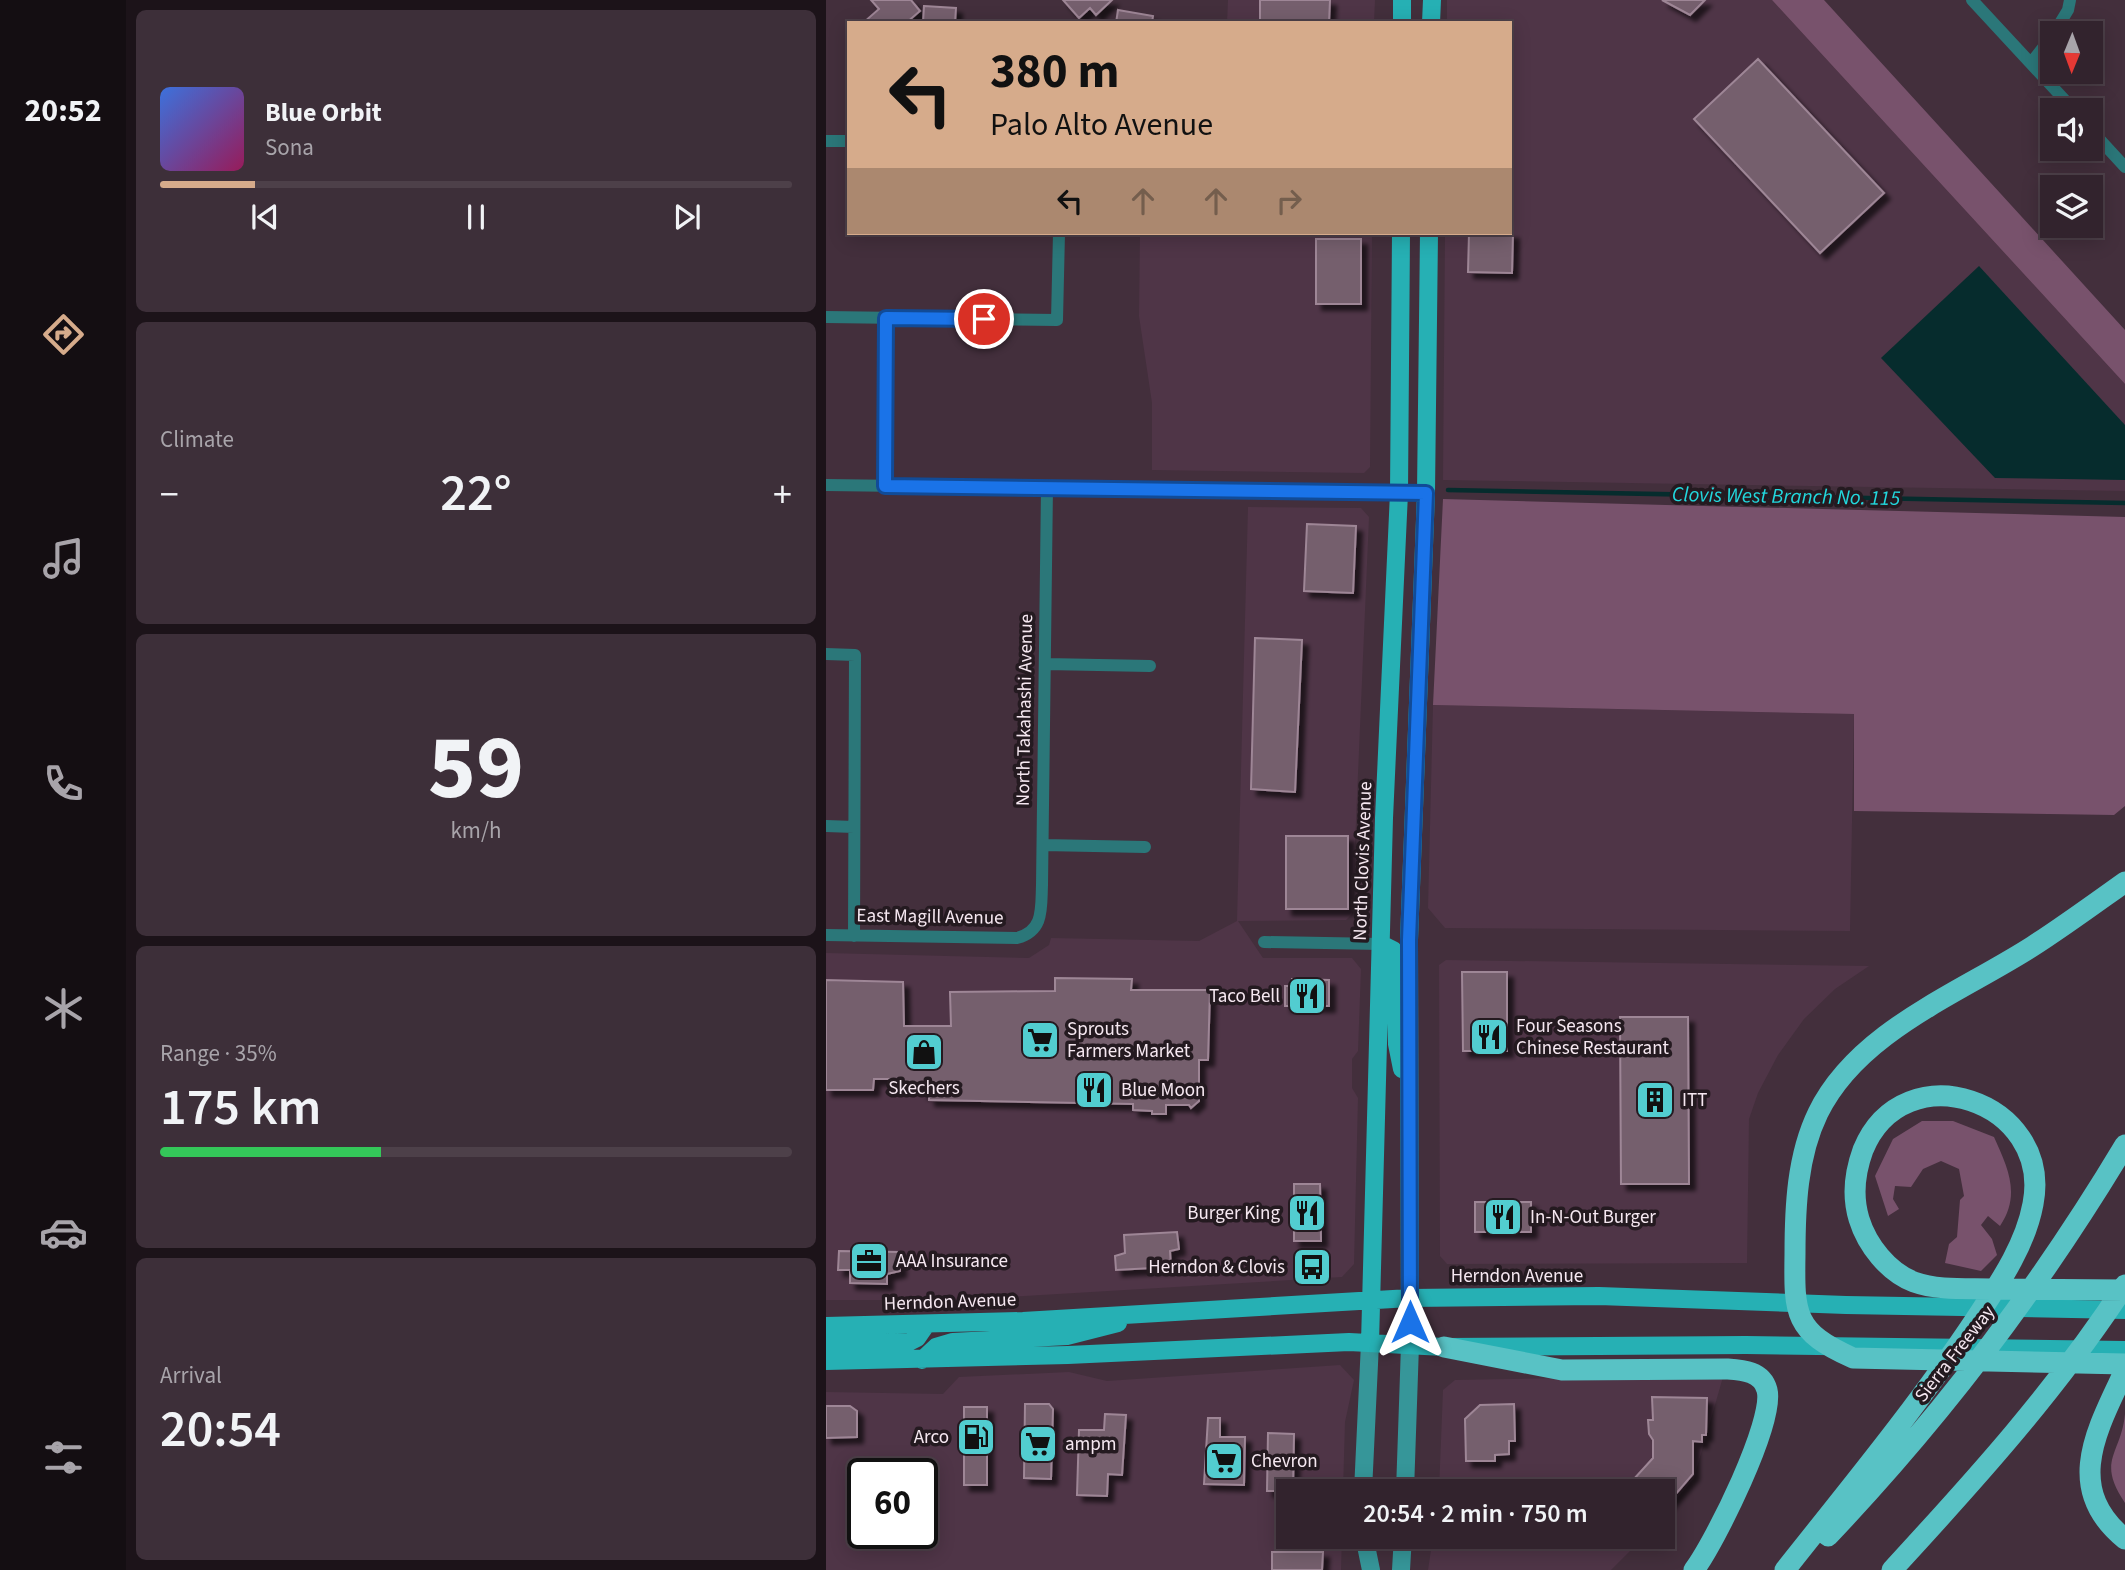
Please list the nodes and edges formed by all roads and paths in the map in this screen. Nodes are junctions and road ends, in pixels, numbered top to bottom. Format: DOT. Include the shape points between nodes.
graph roads {
  1 [pos="1402,0"];
  2 [pos="1432,0"];
  3 [pos="1972,0"];
  4 [pos="2070,0"];
  5 [pos="1402,21"];
  6 [pos="1431,21"];
  7 [pos="2061,21"];
  8 [pos="2040,51"];
  9 [pos="2031,63"];
  10 [pos="2063,98"];
  11 [pos="826,141"];
  12 [pos="847,141"];
  13 [pos="2103,143"];
  14 [pos="2125,167"];
  15 [pos="1059,235"];
  16 [pos="1401,235"];
  17 [pos="1429,235"];
  18 [pos="826,317"];
  19 [pos="886,318"];
  20 [pos="826,485"];
  21 [pos="885,486"];
  22 [pos="1047,487"];
  23 [pos="1399,493"];
  24 [pos="1426,493"];
  25 [pos="826,654"];
  26 [pos="1045,664"];
  27 [pos="1150,666"];
  28 [pos="826,826"];
  29 [pos="854,827"];
  30 [pos="1042,845"];
  31 [pos="1145,847"];
  32 [pos="2125,883"];
  33 [pos="1033,932"];
  34 [pos="826,935"];
  35 [pos="854,936"];
  36 [pos="1264,942"];
  37 [pos="1381,944"];
  38 [pos="1411,1114"];
  39 [pos="2125,1145"];
  40 [pos="2125,1288"];
  41 [pos="1410,1298"];
  42 [pos="1372,1300"];
  43 [pos="1794,1303"];
  44 [pos="2125,1310"];
  45 [pos="1155,1312"];
  46 [pos="926,1325"];
  47 [pos="826,1326"];
  48 [pos="1370,1343"];
  49 [pos="826,1344"];
  50 [pos="1410,1345"];
  51 [pos="1444,1347"];
  52 [pos="1828,1347"];
  53 [pos="2125,1350"];
  54 [pos="922,1360"];
  55 [pos="826,1361"];
  56 [pos="2125,1364"];
  57 [pos="2125,1370"];
  58 [pos="1364,1479"];
  59 [pos="1405,1479"];
  60 [pos="2125,1539"];
  61 [pos="1362,1549"];
  62 [pos="1366,1549"];
  63 [pos="1402,1549"];
  64 [pos="1360,1570"];
  65 [pos="1371,1570"];
  66 [pos="1401,1570"];
  67 [pos="1694,1570"];
  68 [pos="1785,1570"];
  69 [pos="1795,1570"];
  70 [pos="1892,1570"];
  1 -- 5 [label="main road"];
  2 -- 6 [label="main road"];
  3 -- 9 [label="street"];
  4 -- 7 [label="street"];
  8 -- 9 [label="street"];
  9 -- 10 [label="street"];
  11 -- 12 [label="street"];
  13 -- 14 [label="street"];
  15 -- 19 [label="street" via="1057,320"];
  16 -- 23 [label="main road, North Clovis Avenue"];
  17 -- 24 [label="main road"];
  18 -- 19 [label="street"];
  19 -- 21 [label="street"];
  20 -- 21 [label="street"];
  21 -- 22 [label="street"];
  22 -- 23 [label="street"];
  22 -- 26 [label="street, North Takahashi Avenue"];
  23 -- 24 [label="street"];
  23 -- 37 [label="main road, North Clovis Avenue"];
  24 -- 38 [label="main road" via="1409,940"];
  25 -- 29 [label="street" via="855,655"];
  26 -- 27 [label="street"];
  26 -- 30 [label="street, North Takahashi Avenue"];
  28 -- 29 [label="street"];
  29 -- 35 [label="street"];
  30 -- 31 [label="street"];
  30 -- 33 [label="street, North Takahashi Avenue" via="1041,917"];
  32 -- 43 [label="highway" via="2034,945 1898,1027 1837,1082 1817,1115 1798,1182"];
  33 -- 35 [label="street, East Magill Avenue" via="1017,938"];
  34 -- 35 [label="street, East Magill Avenue"];
  36 -- 37 [label="street"];
  37 -- 38 [label="main road" via="1393,950 1395,959 1397,1044"];
  37 -- 42 [label="main road, North Clovis Avenue"];
  38 -- 41 [label="main road"];
  39 -- 69 [label="highway, Sierra Freeway" via="2003,1332 1925,1430"];
  40 -- 68 [label="highway" via="1939,1288 1900,1275 1880,1257 1856,1210 1856,1170 1870,1135 1897,1106 1961,1097 2005,1119 2019,1135 2035,1178 2034,1203 2024,1235 1996,1287 1900,1425"];
  40 -- 70 [label="highway" via="1967,1490"];
  41 -- 42 [label="main road, Herndon Avenue"];
  41 -- 43 [label="main road, Herndon Avenue" via="1599,1296"];
  41 -- 50 [label="main road"];
  42 -- 45 [label="main road, Herndon Avenue"];
  42 -- 48 [label="main road, North Clovis Avenue"];
  43 -- 44 [label="main road, Herndon Avenue"];
  43 -- 52 [label="highway" via="1807,1328"];
  45 -- 46 [label="main road, Herndon Avenue"];
  45 -- 54 [label="main road" via="1067,1336 953,1342"];
  46 -- 47 [label="main road, Herndon Avenue"];
  46 -- 49 [label="main road" via="909,1342"];
  48 -- 50 [label="main road"];
  48 -- 54 [label="main road"];
  48 -- 58 [label="main road, North Clovis Avenue"];
  50 -- 51 [label="main road"];
  50 -- 59 [label="main road"];
  51 -- 52 [label="main road"];
  51 -- 67 [label="highway" via="1562,1370 1727,1368 1753,1372 1768,1391 1749,1462 1730,1511"];
  52 -- 53 [label="main road"];
  52 -- 56 [label="highway" via="1853,1358"];
  54 -- 55 [label="main road"];
  57 -- 60 [label="highway" via="2098,1429 2089,1464 2092,1492 2104,1516"];
  61 -- 64 [label="main road"];
  62 -- 65 [label="main road"];
  63 -- 66 [label="main road"];
}
